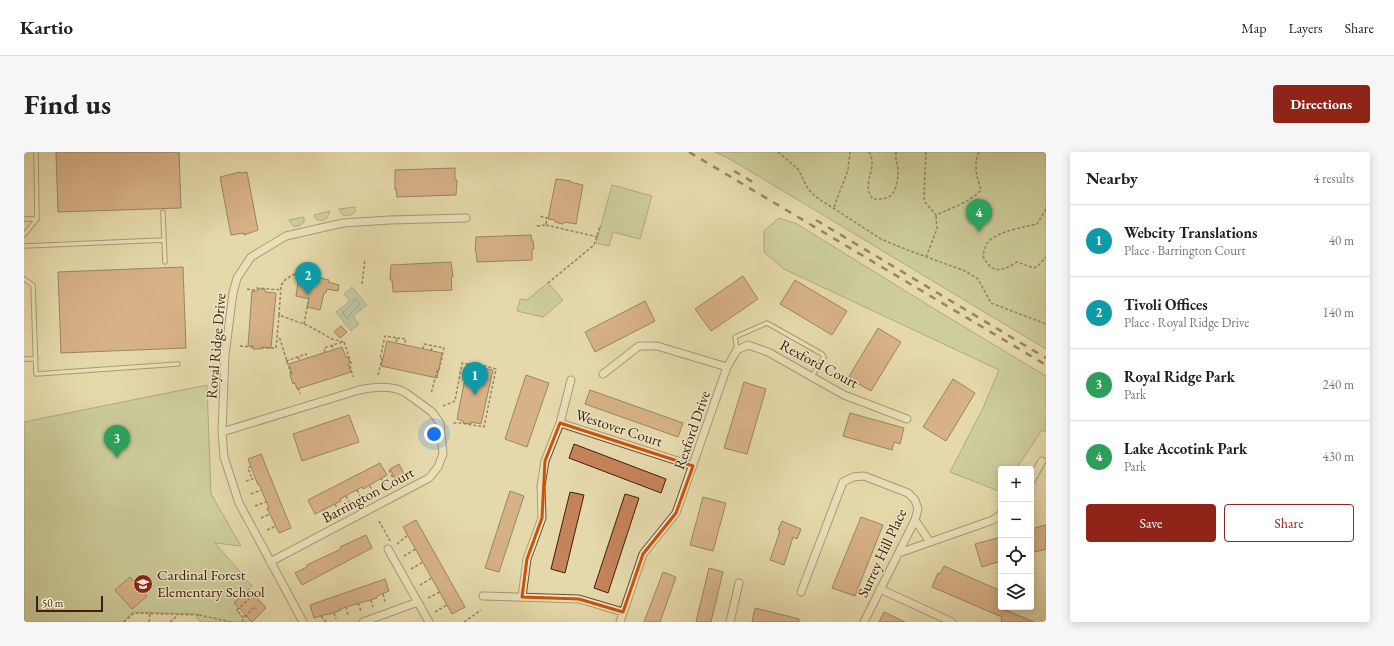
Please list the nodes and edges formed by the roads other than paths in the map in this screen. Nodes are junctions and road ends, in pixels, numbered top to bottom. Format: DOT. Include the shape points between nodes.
graph roads {
  1 [pos="36,152"];
  2 [pos="163,212"];
  3 [pos="466,218"];
  4 [pos="37,219"];
  5 [pos="24,220"];
  6 [pos="24,235"];
  7 [pos="164,240"];
  8 [pos="24,246"];
  9 [pos="165,262"];
  10 [pos="24,279"];
  11 [pos="737,350"];
  12 [pos="36,358"];
  13 [pos="24,359"];
  14 [pos="178,364"];
  15 [pos="727,366"];
  16 [pos="603,374"];
  17 [pos="812,376"];
  18 [pos="571,380"];
  19 [pos="906,419"];
  20 [pos="560,423"];
  21 [pos="222,432"];
  22 [pos="1042,461"];
  23 [pos="693,466"];
  24 [pos="1034,475"];
  25 [pos="998,516"];
  26 [pos="915,520"];
  27 [pos="930,542"];
  28 [pos="391,548"];
  29 [pos="899,552"];
  30 [pos="270,562"];
  31 [pos="739,583"];
  32 [pos="880,589"];
  33 [pos="801,592"];
  34 [pos="483,596"];
  35 [pos="522,597"];
  36 [pos="418,602"];
  37 [pos="623,612"];
  38 [pos="303,622"];
  39 [pos="363,622"];
  40 [pos="429,622"];
  41 [pos="620,622"];
  42 [pos="730,622"];
  43 [pos="864,622"];
  44 [pos="952,622"];
  1 -- 4 [label="lane"];
  2 -- 7 [label="lane"];
  3 -- 21 [label="street, Royal Ridge Drive" via="343,223 286,236 251,258 237,278 233,293 225,355"];
  4 -- 5 [label="lane"];
  4 -- 6 [label="lane"];
  7 -- 8 [label="lane"];
  7 -- 9 [label="lane"];
  10 -- 12 [label="lane" via="33,285"];
  11 -- 15 [label="street"];
  11 -- 17 [label="street, Rexford Court" via="748,345 755,347"];
  11 -- 17 [label="lane" via="735,337 766,323 822,354 824,357"];
  12 -- 13 [label="lane"];
  12 -- 14 [label="lane" via="36,374"];
  15 -- 16 [label="street" via="657,346 639,346"];
  15 -- 23 [label="street, Rexford Drive"];
  17 -- 19 [label="street, Rexford Court" via="844,395"];
  18 -- 20 [label="street"];
  20 -- 23 [label="street, Westover Court"];
  20 -- 35 [label="street" via="545,462 542,518 527,559"];
  21 -- 30 [label="street, Royal Ridge Drive" via="224,457 239,503"];
  21 -- 30 [label="street, Barrington Court" via="359,390 380,388 406,392 432,412 440,423 443,454 438,467 429,478"];
  22 -- 24 [label="street"];
  23 -- 37 [label="street, Rexford Drive" via="676,513 643,554"];
  25 -- 27 [label="street"];
  26 -- 27 [label="street"];
  26 -- 29 [label="street, Surrey Hill Place"];
  26 -- 33 [label="street, Surrey Hill Place" via="918,509 915,500 908,493 864,476 853,477 843,482"];
  27 -- 29 [label="street"];
  28 -- 36 [label="street"];
  29 -- 32 [label="street, Surrey Hill Place"];
  30 -- 38 [label="street, Royal Ridge Drive"];
  31 -- 42 [label="street"];
  32 -- 43 [label="street, Surrey Hill Place"];
  32 -- 44 [label="street"];
  34 -- 35 [label="street"];
  35 -- 37 [label="street" via="579,599"];
  36 -- 39 [label="street"];
  36 -- 40 [label="street"];
  37 -- 41 [label="street, Rexford Drive"];
}
